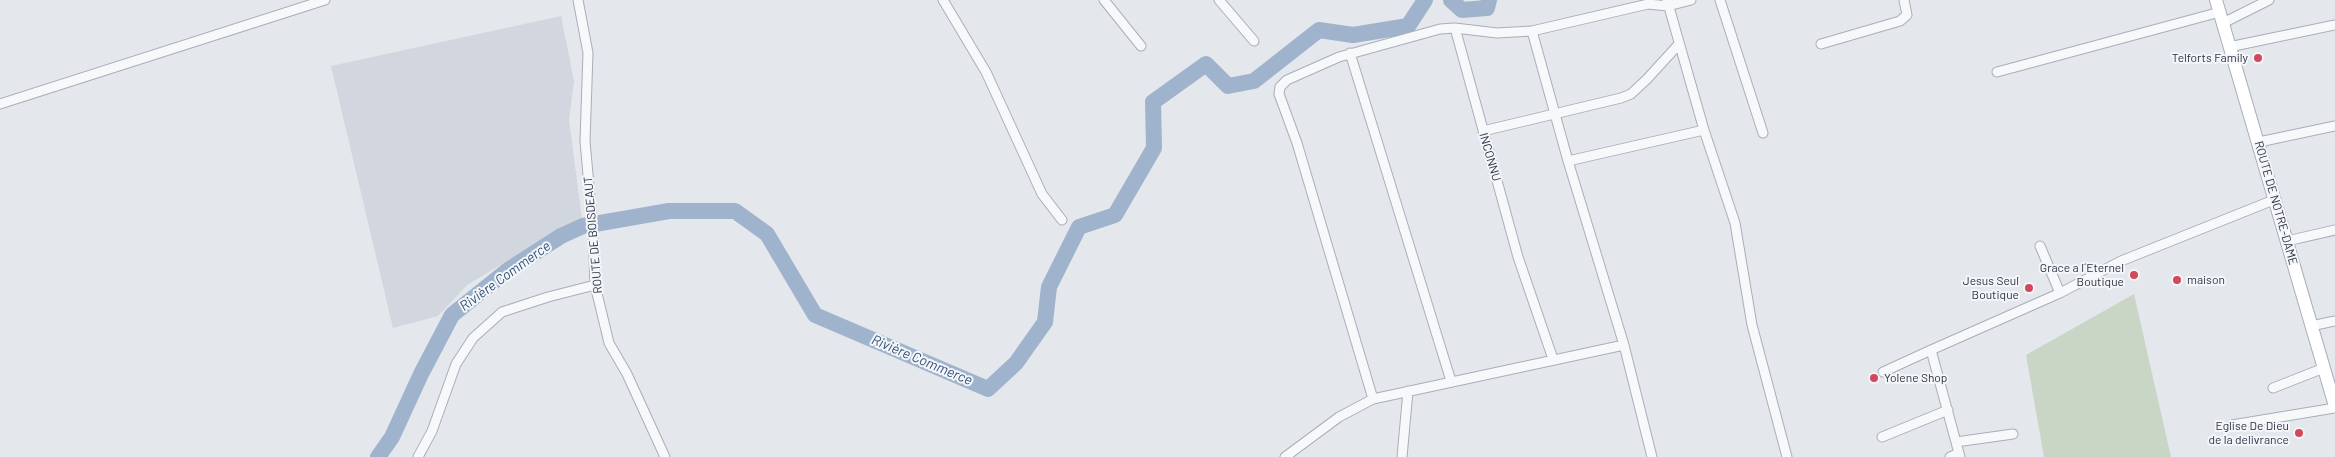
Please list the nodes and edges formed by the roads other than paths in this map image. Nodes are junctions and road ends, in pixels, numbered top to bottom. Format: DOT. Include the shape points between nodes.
graph roads {
  1 [pos="325,0"];
  2 [pos="578,0"];
  3 [pos="943,0"];
  4 [pos="1104,0"];
  5 [pos="1219,0"];
  6 [pos="1691,0"];
  7 [pos="1720,0"];
  8 [pos="1904,0"];
  9 [pos="2269,0"];
  10 [pos="1668,3"];
  11 [pos="2220,12"];
  12 [pos="2335,26"];
  13 [pos="1455,28"];
  14 [pos="1532,30"];
  15 [pos="1254,41"];
  16 [pos="1679,44"];
  17 [pos="1821,44"];
  18 [pos="1141,46"];
  19 [pos="2229,47"];
  20 [pos="1350,53"];
  21 [pos="1997,72"];
  22 [pos="0,104"];
  23 [pos="1554,115"];
  24 [pos="2335,126"];
  25 [pos="1704,130"];
  26 [pos="1483,131"];
  27 [pos="1763,133"];
  28 [pos="2259,142"];
  29 [pos="1568,161"];
  30 [pos="2276,199"];
  31 [pos="1062,220"];
  32 [pos="2335,230"];
  33 [pos="2287,241"];
  34 [pos="2040,246"];
  35 [pos="595,286"];
  36 [pos="2060,293"];
  37 [pos="2335,321"];
  38 [pos="2311,326"];
  39 [pos="1624,344"];
  40 [pos="1931,350"];
  41 [pos="1553,359"];
  42 [pos="2324,368"];
  43 [pos="1883,372"];
  44 [pos="1451,381"];
  45 [pos="2273,388"];
  46 [pos="1408,391"];
  47 [pos="1373,399"];
  48 [pos="2335,407"];
  49 [pos="1948,410"];
  50 [pos="2232,425"];
  51 [pos="2013,434"];
  52 [pos="1882,437"];
  53 [pos="1956,442"];
  54 [pos="1960,455"];
  55 [pos="418,457"];
  56 [pos="666,457"];
  57 [pos="1285,457"];
  58 [pos="1402,457"];
  59 [pos="1652,457"];
  60 [pos="1787,457"];
  61 [pos="1950,457"];
  1 -- 22 [label="street"];
  2 -- 35 [label="street, ROUTE DE BOISDEAUT" via="588,53 585,141"];
  3 -- 31 [label="street" via="986,72 1042,194"];
  4 -- 18 [label="street"];
  5 -- 15 [label="street"];
  6 -- 10 [label="street"];
  7 -- 27 [label="street"];
  8 -- 17 [label="street" via="1906,15 1900,21"];
  9 -- 11 [label="street"];
  10 -- 14 [label="street" via="1648,4"];
  10 -- 16 [label="street"];
  11 -- 19 [label="street, ROUTE DE NOTRE-DAME"];
  11 -- 21 [label="street"];
  12 -- 19 [label="street"];
  13 -- 14 [label="street" via="1497,32"];
  13 -- 20 [label="street" via="1440,29"];
  13 -- 26 [label="street, INCONNU"];
  14 -- 23 [label="street"];
  16 -- 23 [label="street" via="1631,94"];
  16 -- 25 [label="street"];
  19 -- 28 [label="street, ROUTE DE NOTRE-DAME"];
  20 -- 44 [label="street"];
  20 -- 47 [label="street" via="1287,80 1280,87 1280,94"];
  23 -- 26 [label="street"];
  23 -- 29 [label="street"];
  24 -- 28 [label="street"];
  25 -- 29 [label="street"];
  25 -- 60 [label="street" via="1735,223 1752,325"];
  26 -- 41 [label="street, INCONNU" via="1518,257"];
  28 -- 30 [label="street, ROUTE DE NOTRE-DAME"];
  29 -- 39 [label="street"];
  30 -- 33 [label="street, ROUTE DE NOTRE-DAME"];
  30 -- 36 [label="street" via="2121,261"];
  32 -- 33 [label="street"];
  33 -- 38 [label="street, ROUTE DE NOTRE-DAME"];
  34 -- 36 [label="street"];
  35 -- 55 [label="street" via="502,312 473,338 456,364 432,430"];
  35 -- 56 [label="street, ROUTE DE BOISDEAUT" via="609,343"];
  36 -- 40 [label="street"];
  37 -- 38 [label="street"];
  38 -- 42 [label="street, ROUTE DE NOTRE-DAME"];
  39 -- 41 [label="street"];
  39 -- 59 [label="street"];
  40 -- 43 [label="street"];
  40 -- 49 [label="street"];
  41 -- 44 [label="street"];
  42 -- 45 [label="street"];
  42 -- 48 [label="street, ROUTE DE NOTRE-DAME"];
  44 -- 46 [label="street"];
  46 -- 47 [label="street"];
  46 -- 58 [label="street"];
  47 -- 57 [label="street" via="1339,417"];
  48 -- 50 [label="street"];
  49 -- 52 [label="street"];
  49 -- 53 [label="street"];
  51 -- 53 [label="street"];
  53 -- 54 [label="street"];
  54 -- 61 [label="street"];
}
